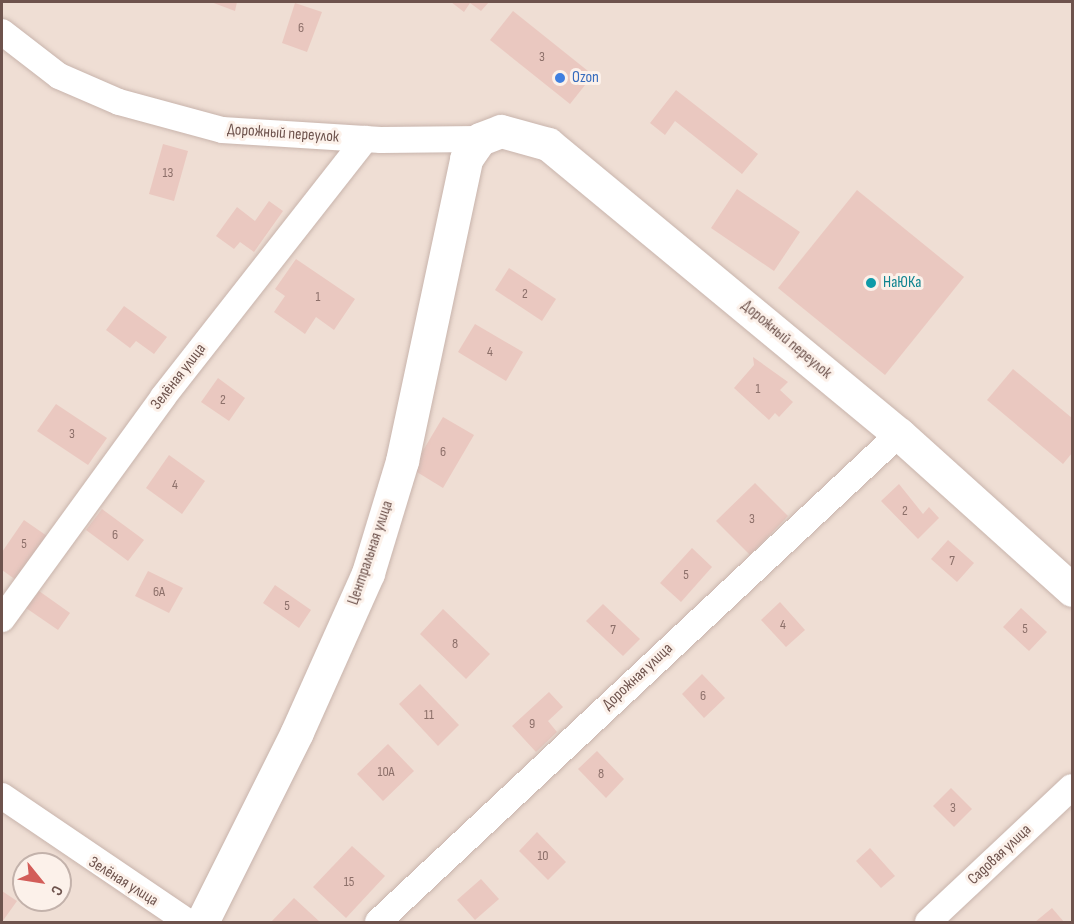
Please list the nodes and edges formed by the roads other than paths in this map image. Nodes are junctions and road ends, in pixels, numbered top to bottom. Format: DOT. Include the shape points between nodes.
graph roads {
  1 [pos="2,32"];
  2 [pos="364,139"];
  3 [pos="473,149"];
  4 [pos="899,434"];
  5 [pos="1072,590"];
  6 [pos="2,619"];
  7 [pos="1072,787"];
  8 [pos="2,796"];
  9 [pos="188,922"];
  10 [pos="202,922"];
  11 [pos="378,922"];
  12 [pos="928,922"];
  1 -- 2 [label="street, Дорожный переулок" via="59,76 119,102 222,130"];
  2 -- 3 [label="street, Дорожный переулок"];
  2 -- 6 [label="street, Зелёная улица" via="163,397"];
  3 -- 4 [label="street, Дорожный переулок" via="501,131 548,144"];
  3 -- 10 [label="street, Центральная улица" via="408,439 368,573 297,732"];
  4 -- 5 [label="street, Дорожный переулок"];
  4 -- 11 [label="street, Дорожная улица"];
  7 -- 12 [label="street, Садовая улица"];
  8 -- 9 [label="street, Зелёная улица"];
}
